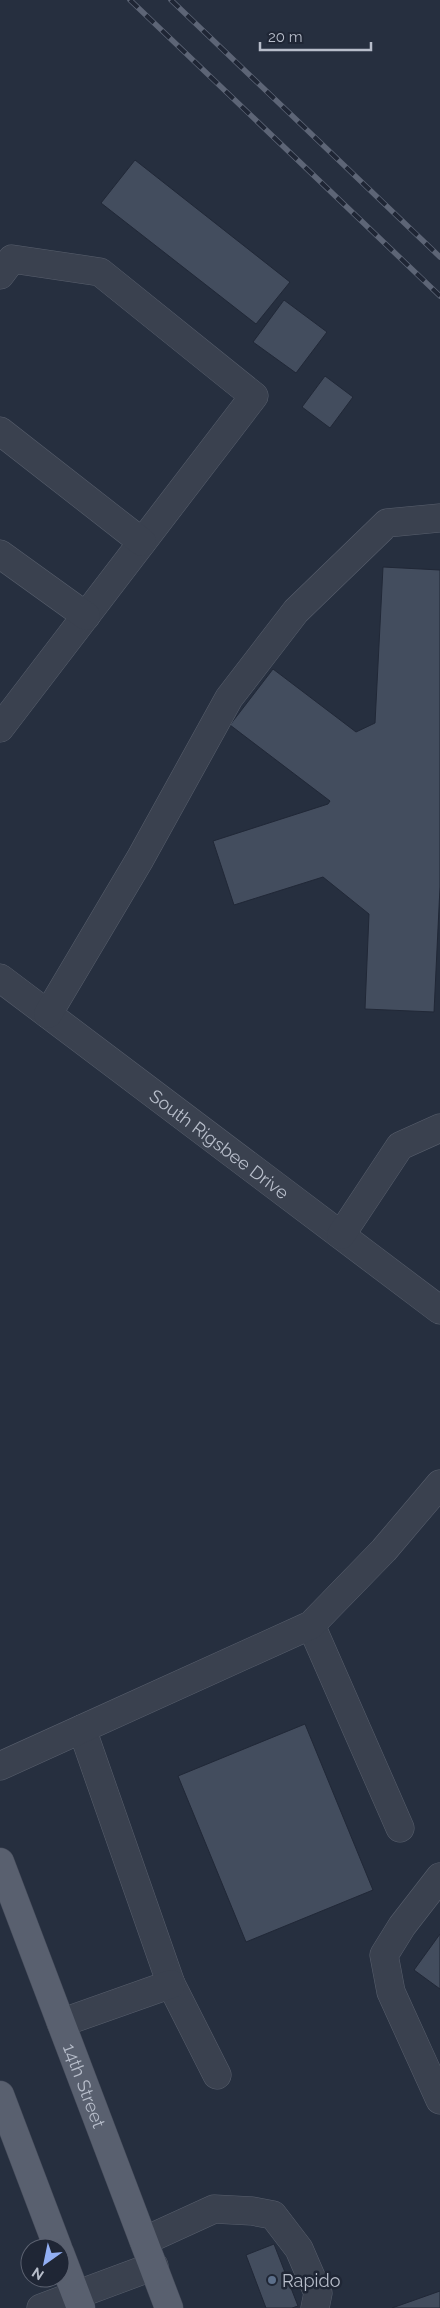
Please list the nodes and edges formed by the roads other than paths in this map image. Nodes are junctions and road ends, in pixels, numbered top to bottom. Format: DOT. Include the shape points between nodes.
graph roads {
  1 [pos="0,275"];
  2 [pos="0,432"];
  3 [pos="440,518"];
  4 [pos="142,542"];
  5 [pos="0,554"];
  6 [pos="86,616"];
  7 [pos="0,728"];
  8 [pos="0,978"];
  9 [pos="48,1014"];
  10 [pos="440,1128"];
  11 [pos="341,1235"];
  12 [pos="440,1310"];
  13 [pos="440,1484"];
  14 [pos="311,1625"];
  15 [pos="82,1729"];
  16 [pos="0,1766"];
  17 [pos="400,1828"];
  18 [pos="0,1862"];
  19 [pos="440,1877"];
  20 [pos="171,1984"];
  21 [pos="61,2023"];
  22 [pos="217,2075"];
  23 [pos="0,2095"];
  24 [pos="440,2100"];
  25 [pos="54,2238"];
  26 [pos="144,2241"];
  27 [pos="154,2266"];
  28 [pos="70,2280"];
  29 [pos="78,2301"];
  30 [pos="41,2308"];
  31 [pos="169,2308"];
  32 [pos="315,2308"];
  1 -- 4 [label="street" via="12,259 100,272 254,396"];
  2 -- 4 [label="street"];
  3 -- 9 [label="street" via="387,523 296,611 229,698 140,859"];
  4 -- 6 [label="street"];
  5 -- 6 [label="street"];
  6 -- 7 [label="street"];
  8 -- 9 [label="street, South Rigsbee Drive"];
  9 -- 11 [label="street, South Rigsbee Drive"];
  10 -- 11 [label="street" via="400,1146"];
  11 -- 12 [label="street, South Rigsbee Drive"];
  13 -- 14 [label="street" via="384,1550"];
  14 -- 15 [label="street"];
  14 -- 17 [label="street"];
  15 -- 16 [label="street"];
  15 -- 20 [label="street"];
  18 -- 21 [label="main road, 14th Street"];
  19 -- 24 [label="street" via="384,1955 391,1992"];
  20 -- 21 [label="street"];
  20 -- 22 [label="street"];
  21 -- 26 [label="main road, 14th Street"];
  23 -- 25 [label="main road"];
  26 -- 27 [label="main road, 14th Street"];
  26 -- 32 [label="street" via="214,2209 273,2215 299,2249 318,2293"];
  27 -- 29 [label="street"];
  27 -- 31 [label="main road, 14th Street"];
  28 -- 29 [label="main road"];
  29 -- 30 [label="street"];
}
